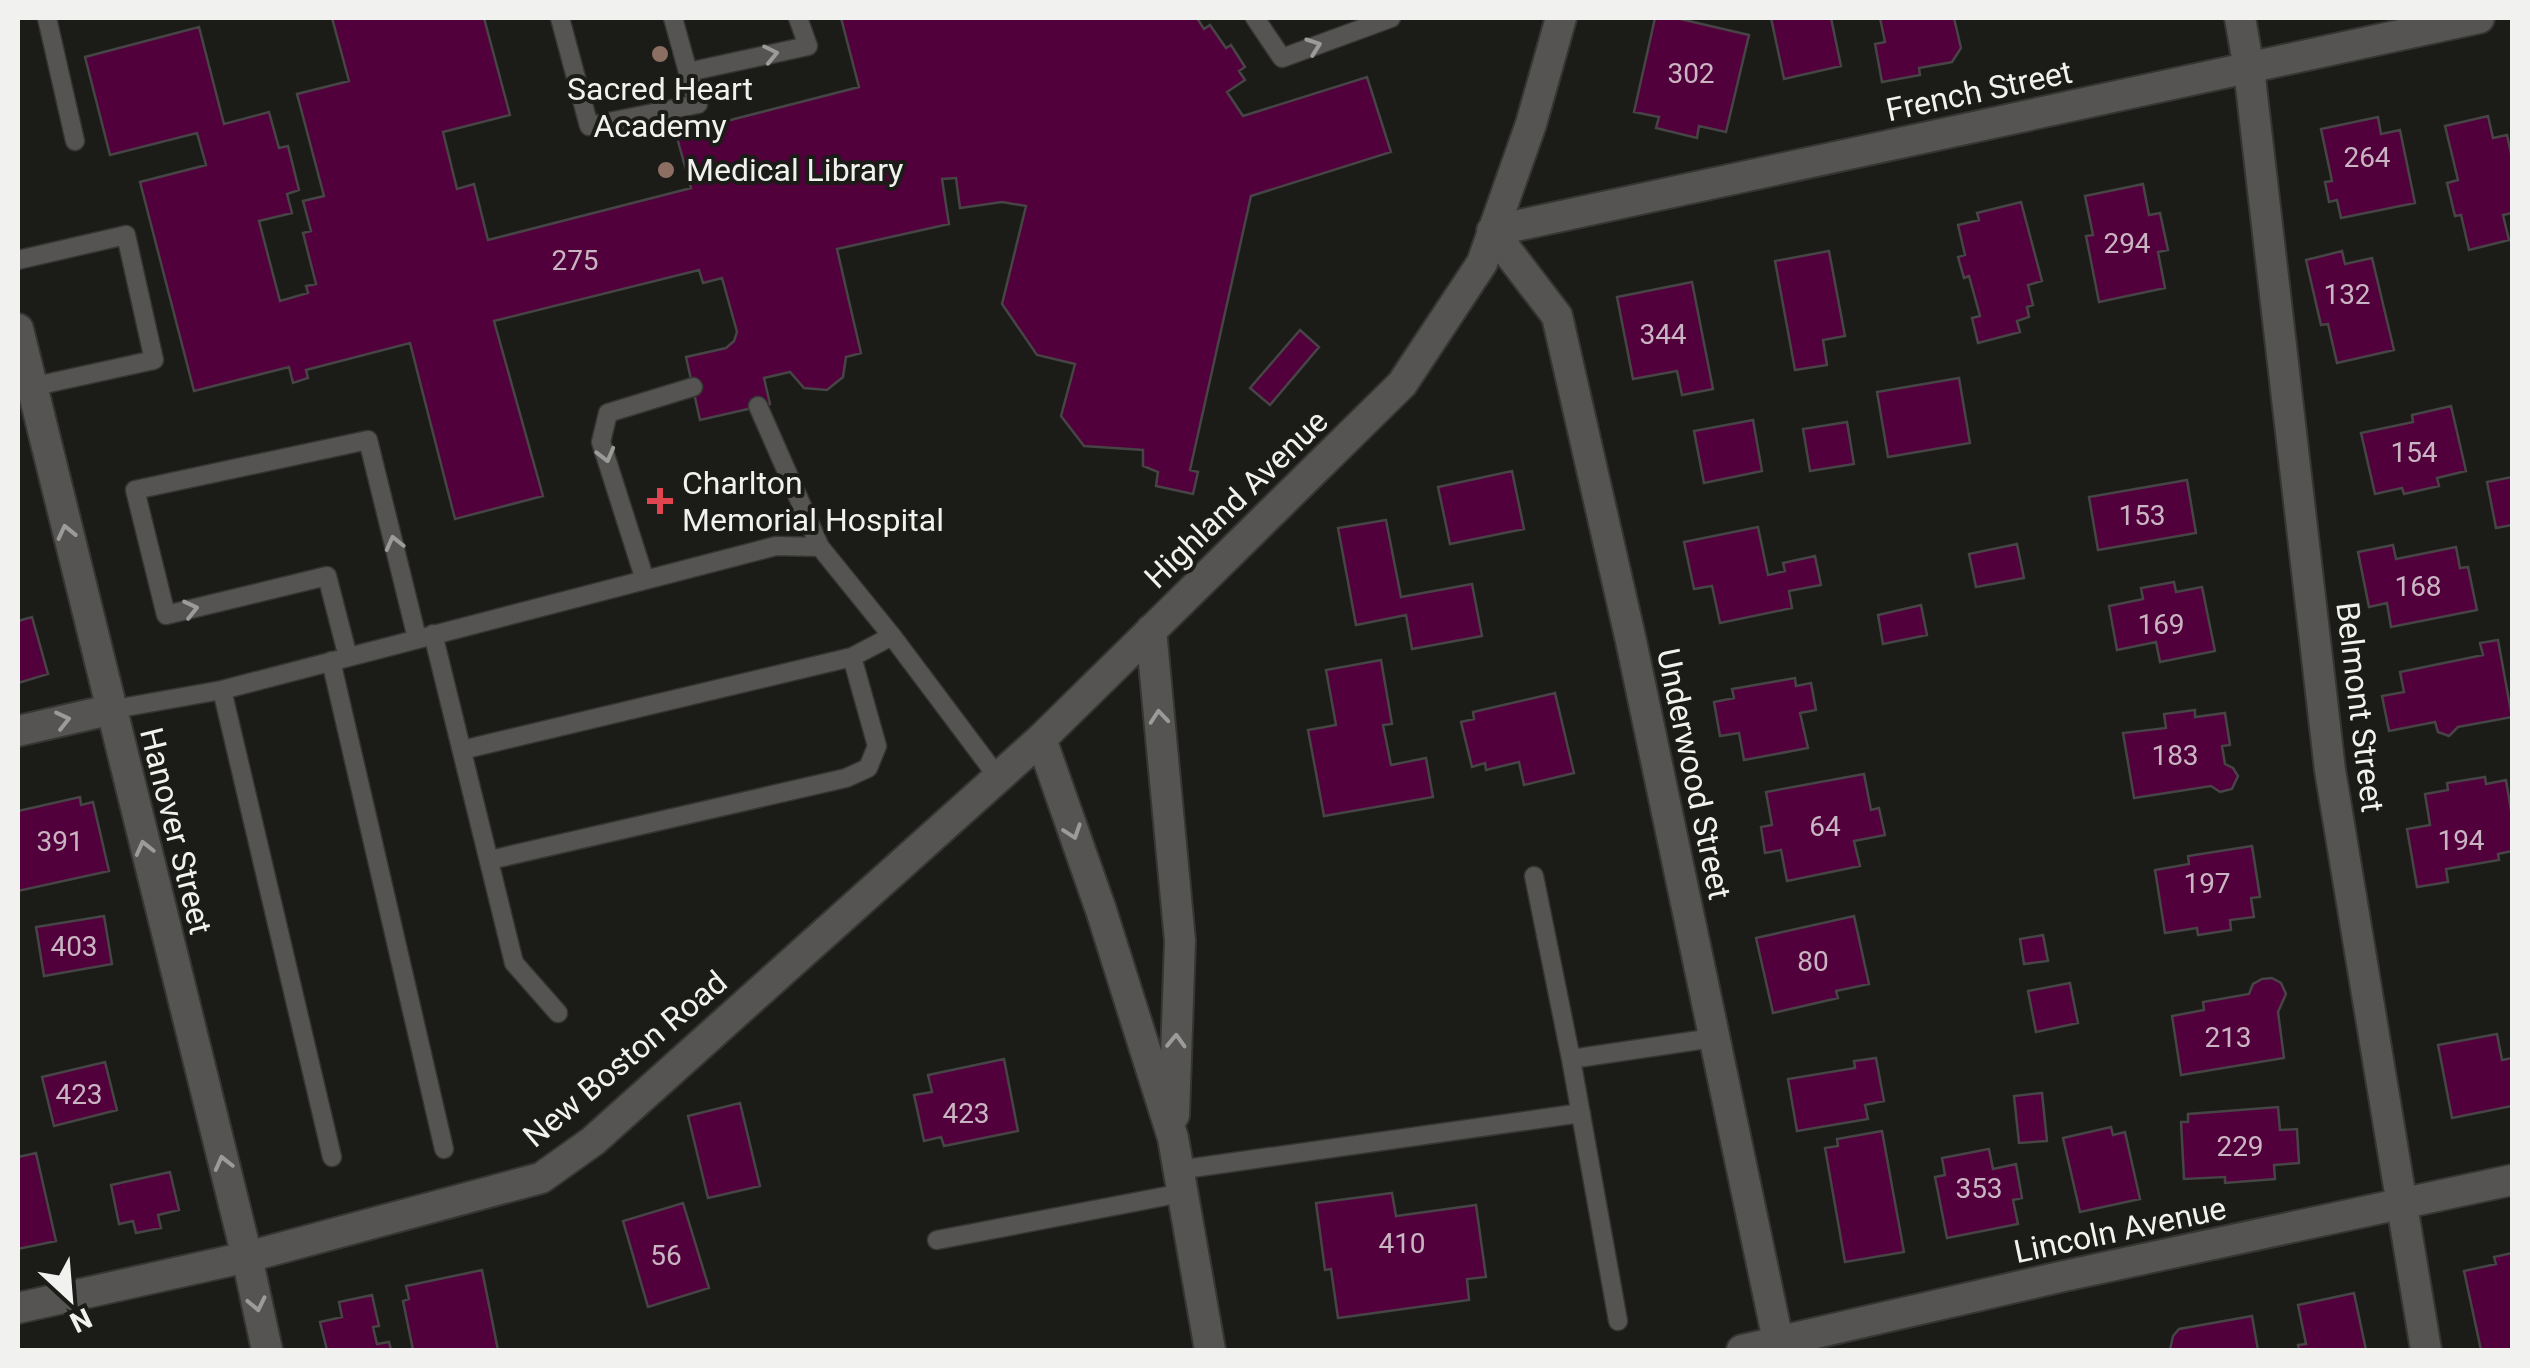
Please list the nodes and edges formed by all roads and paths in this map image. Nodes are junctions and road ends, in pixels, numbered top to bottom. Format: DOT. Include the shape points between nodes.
graph roads {
  1 [pos="48,18"];
  2 [pos="560,18"];
  3 [pos="673,18"];
  4 [pos="798,18"];
  5 [pos="1255,18"];
  6 [pos="1391,18"];
  7 [pos="1561,18"];
  8 [pos="2240,18"];
  9 [pos="2479,18"];
  10 [pos="2250,69"];
  11 [pos="688,72"];
  12 [pos="75,141"];
  13 [pos="1492,231"];
  14 [pos="18,260"];
  15 [pos="18,330"];
  16 [pos="692,387"];
  17 [pos="32,388"];
  18 [pos="758,406"];
  19 [pos="820,547"];
  20 [pos="645,580"];
  21 [pos="1151,630"];
  22 [pos="425,636"];
  23 [pos="892,636"];
  24 [pos="852,657"];
  25 [pos="340,659"];
  26 [pos="222,690"];
  27 [pos="110,710"];
  28 [pos="18,730"];
  29 [pos="1042,740"];
  30 [pos="462,750"];
  31 [pos="997,776"];
  32 [pos="490,860"];
  33 [pos="1534,876"];
  34 [pos="558,1013"];
  35 [pos="1713,1038"];
  36 [pos="1571,1059"];
  37 [pos="1581,1112"];
  38 [pos="1173,1138"];
  39 [pos="444,1149"];
  40 [pos="332,1157"];
  41 [pos="2512,1180"];
  42 [pos="1180,1181"];
  43 [pos="2402,1206"];
  44 [pos="937,1240"];
  45 [pos="247,1257"];
  46 [pos="18,1308"];
  47 [pos="1618,1322"];
  48 [pos="1779,1346"];
  49 [pos="267,1350"];
  50 [pos="1210,1350"];
  51 [pos="1742,1350"];
  52 [pos="2426,1350"];
  1 -- 12 [label="lane"];
  2 -- 11 [label="lane" via="589,126 698,104"];
  3 -- 11 [label="lane"];
  11 -- 4 [label="lane, one-way" via="808,46"];
  5 -- 6 [label="lane, one-way" via="1282,58"];
  7 -- 13 [label="street, Highland Avenue"];
  8 -- 10 [label="street, Belmont Street"];
  9 -- 10 [label="street, French Street"];
  10 -- 13 [label="street, French Street"];
  10 -- 43 [label="street, Belmont Street" via="2330,770"];
  13 -- 21 [label="street, Highland Avenue" via="1482,262 1402,384"];
  13 -- 35 [label="street, Underwood Street" via="1557,316"];
  14 -- 17 [label="lane" via="126,235 154,360"];
  15 -- 17 [label="street, Hanover Street"];
  16 -- 20 [label="lane, one-way" via="608,413 601,442"];
  27 -- 17 [label="street, Hanover Street, one-way"];
  18 -- 19 [label="lane"];
  19 -- 20 [label="lane" via="776,546"];
  19 -- 23 [label="lane"];
  20 -- 22 [label="lane"];
  21 -- 29 [label="street, New Boston Road"];
  38 -- 21 [label="street, Highland Avenue, one-way" via="1180,941"];
  22 -- 25 [label="lane"];
  22 -- 25 [label="lane, one-way" via="368,440 135,490 166,615 327,576"];
  22 -- 30 [label="lane"];
  23 -- 24 [label="lane"];
  23 -- 31 [label="lane"];
  24 -- 30 [label="lane"];
  24 -- 32 [label="lane" via="877,746 868,768"];
  25 -- 26 [label="lane"];
  25 -- 39 [label="lane"];
  26 -- 27 [label="lane"];
  26 -- 40 [label="lane"];
  28 -- 27 [label="street, one-way"];
  45 -- 27 [label="street, Hanover Street, one-way"];
  29 -- 31 [label="street, New Boston Road"];
  29 -- 38 [label="street, Highland Avenue, one-way"];
  30 -- 32 [label="lane"];
  31 -- 45 [label="street, New Boston Road" via="593,1141 542,1178"];
  32 -- 34 [label="lane" via="514,963"];
  33 -- 36 [label="lane"];
  35 -- 36 [label="lane"];
  35 -- 48 [label="street, Underwood Street"];
  36 -- 37 [label="lane"];
  37 -- 42 [label="lane"];
  37 -- 47 [label="lane"];
  38 -- 42 [label="street, Highland Avenue"];
  41 -- 43 [label="street, Lincoln Avenue"];
  42 -- 44 [label="lane"];
  42 -- 50 [label="street, Highland Avenue"];
  43 -- 48 [label="street, Lincoln Avenue" via="2064,1276"];
  43 -- 52 [label="street, Belmont Street"];
  45 -- 46 [label="street, New Boston Road"];
  45 -- 49 [label="street, Hanover Street, one-way"];
  48 -- 51 [label="street, Lincoln Avenue"];
}
